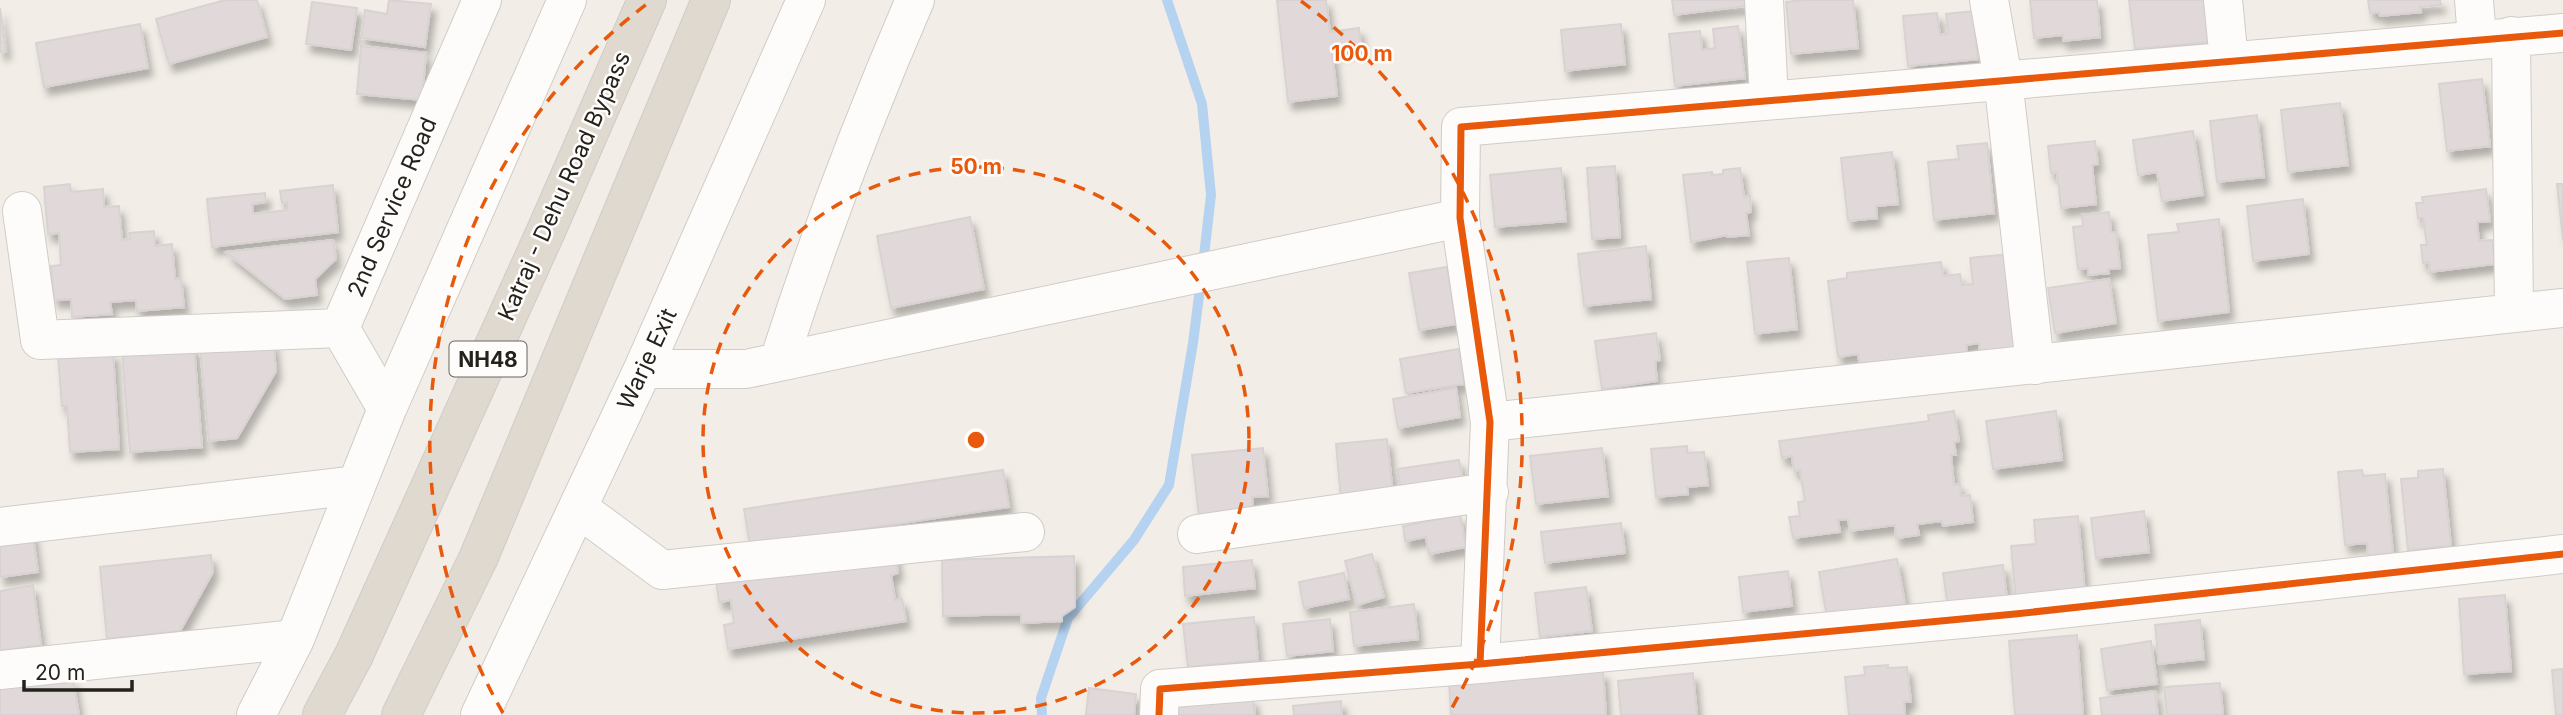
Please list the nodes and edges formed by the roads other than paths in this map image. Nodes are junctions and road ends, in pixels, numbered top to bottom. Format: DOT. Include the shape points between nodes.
graph roads {
  1 [pos="482,0"];
  2 [pos="567,0"];
  3 [pos="647,0"];
  4 [pos="711,0"];
  5 [pos="806,0"];
  6 [pos="915,0"];
  7 [pos="1764,0"];
  8 [pos="1989,0"];
  9 [pos="2223,0"];
  10 [pos="2474,0"];
  11 [pos="2563,33"];
  12 [pos="2494,38"];
  13 [pos="2229,61"];
  14 [pos="2003,79"];
  15 [pos="1769,100"];
  16 [pos="22,211"];
  17 [pos="1460,218"];
  18 [pos="2563,308"];
  19 [pos="2514,313"];
  20 [pos="340,328"];
  21 [pos="779,361"];
  22 [pos="2035,365"];
  23 [pos="643,369"];
  24 [pos="387,409"];
  25 [pos="1490,422"];
  26 [pos="356,485"];
  27 [pos="1489,492"];
  28 [pos="578,508"];
  29 [pos="0,527"];
  30 [pos="1025,533"];
  31 [pos="1197,534"];
  32 [pos="2563,554"];
  33 [pos="295,639"];
  34 [pos="1480,664"];
  35 [pos="0,670"];
  36 [pos="256,715"];
  37 [pos="322,715"];
  38 [pos="401,715"];
  39 [pos="480,715"];
  40 [pos="1159,715"];
  1 -- 20 [label="street, 2nd Service Road"];
  2 -- 24 [label="street"];
  3 -- 37 [label="highway, Katraj - Dehu Road Bypass / NH48" via="360,642"];
  4 -- 38 [label="highway, NH48" via="478,559"];
  5 -- 23 [label="street, Warje Exit"];
  6 -- 21 [label="street" via="880,79"];
  7 -- 15 [label="street"];
  8 -- 14 [label="street"];
  9 -- 13 [label="street"];
  10 -- 12 [label="street"];
  11 -- 12 [label="street"];
  12 -- 13 [label="street"];
  12 -- 19 [label="street"];
  13 -- 14 [label="street"];
  14 -- 15 [label="street"];
  14 -- 22 [label="street"];
  15 -- 17 [label="street" via="1461,127"];
  16 -- 20 [label="street" via="40,340"];
  17 -- 21 [label="street"];
  17 -- 25 [label="street"];
  18 -- 19 [label="street"];
  19 -- 22 [label="street"];
  20 -- 24 [label="street"];
  21 -- 23 [label="street" via="746,369"];
  22 -- 25 [label="street"];
  23 -- 28 [label="street, Warje Exit"];
  24 -- 26 [label="street"];
  25 -- 27 [label="street"];
  26 -- 29 [label="street"];
  26 -- 33 [label="street"];
  27 -- 31 [label="street"];
  27 -- 34 [label="street"];
  28 -- 30 [label="street" via="662,570"];
  28 -- 39 [label="street, Warje Exit"];
  32 -- 34 [label="street" via="2015,614"];
  33 -- 35 [label="street"];
  33 -- 36 [label="street"];
  34 -- 40 [label="street" via="1160,689"];
}
